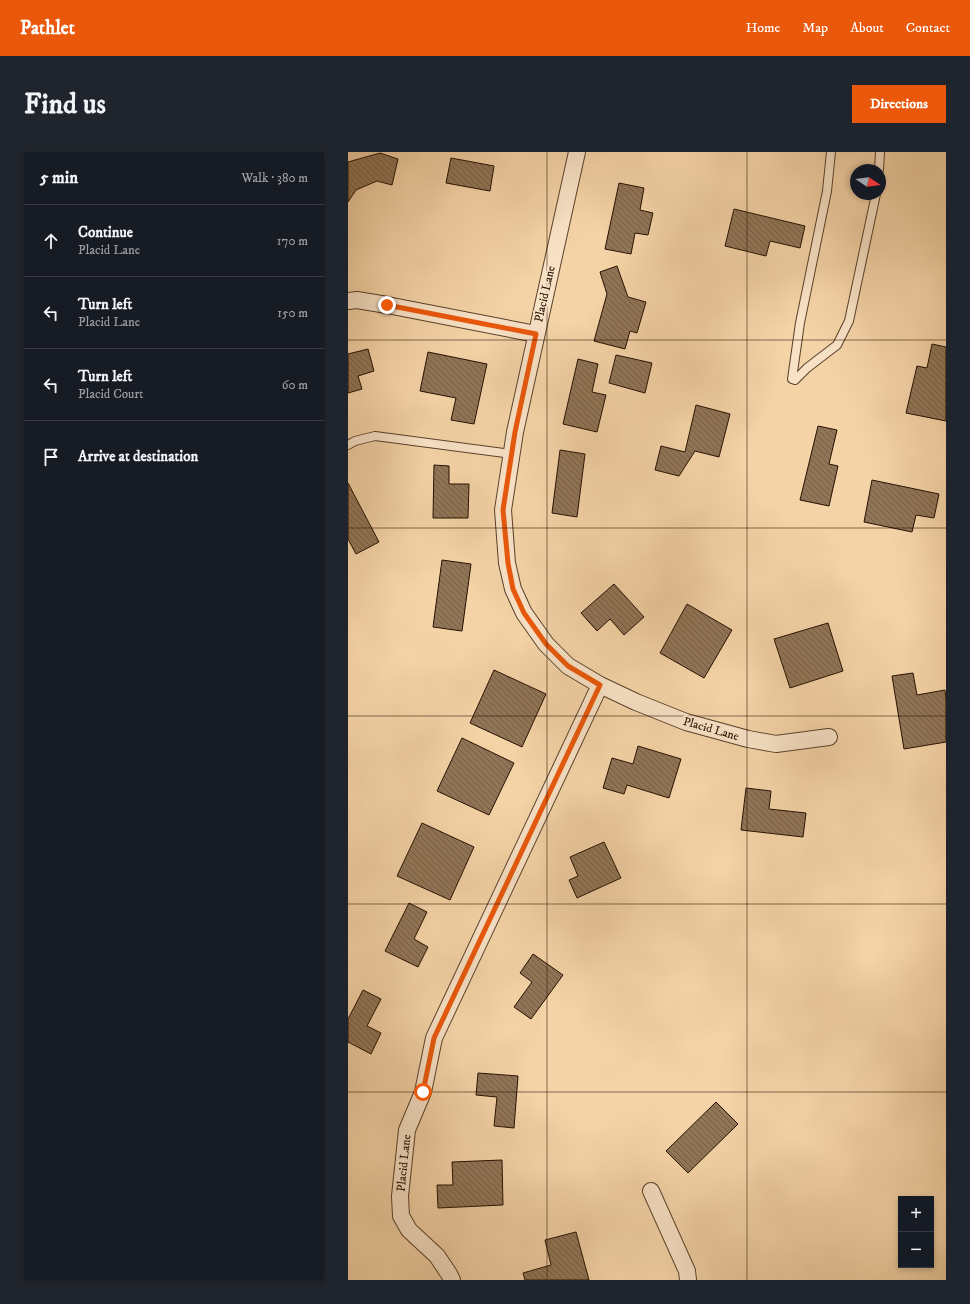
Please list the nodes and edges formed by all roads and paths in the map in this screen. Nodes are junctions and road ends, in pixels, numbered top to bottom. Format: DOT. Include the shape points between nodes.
graph roads {
  1 [pos="577,152"];
  2 [pos="831,152"];
  3 [pos="880,152"];
  4 [pos="879,164"];
  5 [pos="875,200"];
  6 [pos="348,301"];
  7 [pos="536,334"];
  8 [pos="348,445"];
  9 [pos="512,454"];
  10 [pos="600,685"];
  11 [pos="829,737"];
  12 [pos="650,1191"];
  13 [pos="452,1280"];
  14 [pos="688,1280"];
  1 -- 7 [label="street, Placid Lane"];
  2 -- 5 [label="lane" via="827,191 800,323 792,379 795,380 837,346 849,321"];
  3 -- 4 [label="lane"];
  6 -- 7 [label="street" via="387,305"];
  7 -- 9 [label="street, Placid Lane"];
  8 -- 9 [label="lane" via="375,436"];
  9 -- 10 [label="street, Placid Lane" via="503,510 513,589 524,613 546,644 568,666"];
  10 -- 11 [label="street, Placid Lane" via="686,722 748,739 776,744"];
  10 -- 13 [label="street, Placid Lane" via="434,1038 423,1092 407,1130 400,1196 401,1216 409,1230 437,1256"];
  12 -- 14 [label="street" via="687,1271"];
}
